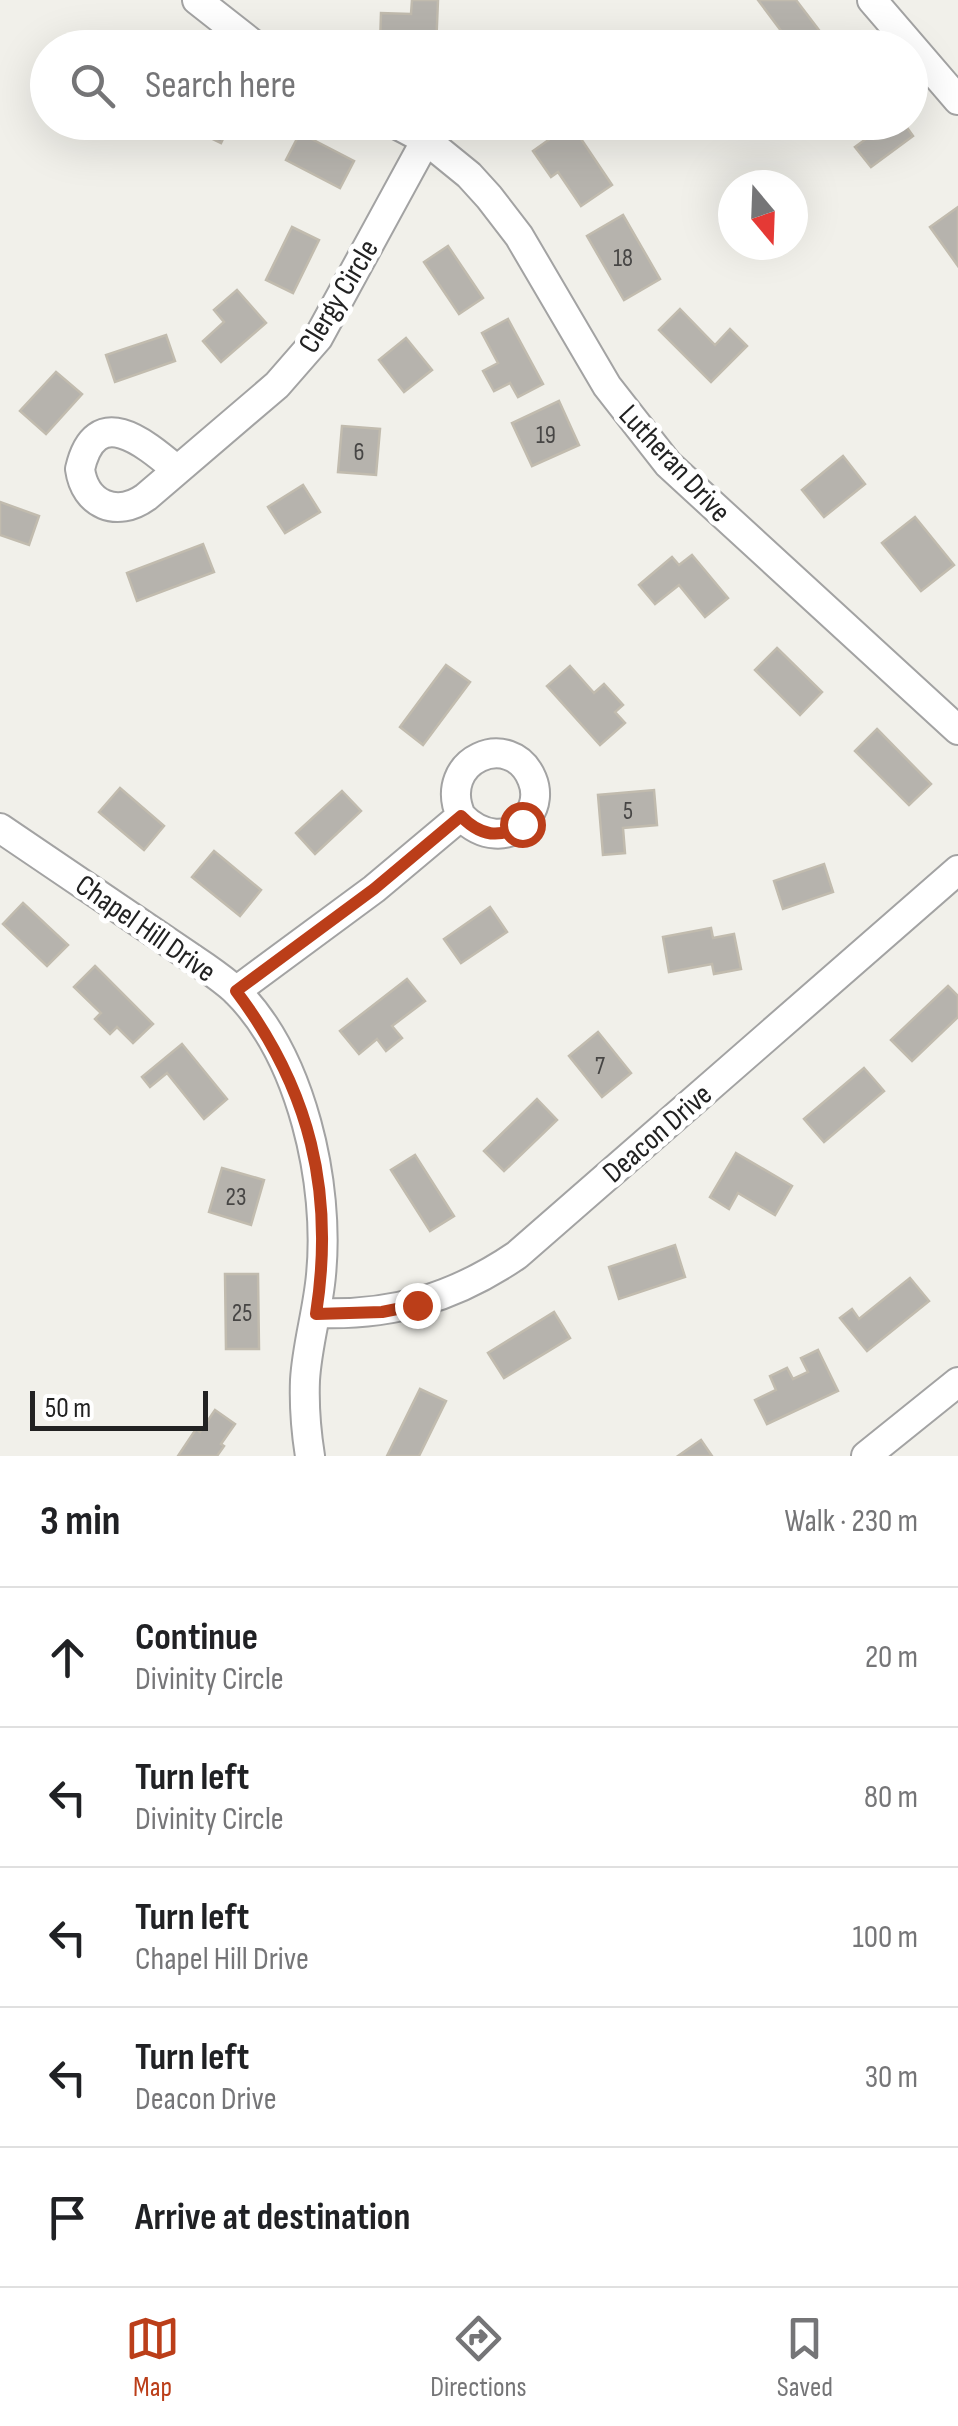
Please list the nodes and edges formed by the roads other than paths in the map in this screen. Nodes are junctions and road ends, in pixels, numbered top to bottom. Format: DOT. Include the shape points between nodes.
graph roads {
  1 [pos="197,0"];
  2 [pos="872,0"];
  3 [pos="235,30"];
  4 [pos="898,30"];
  5 [pos="928,65"];
  6 [pos="958,100"];
  7 [pos="426,140"];
  8 [pos="177,470"];
  9 [pos="958,730"];
  10 [pos="461,816"];
  11 [pos="0,828"];
  12 [pos="958,870"];
  13 [pos="236,991"];
  14 [pos="316,1314"];
  15 [pos="958,1382"];
  16 [pos="310,1456"];
  17 [pos="866,1456"];
  1 -- 3 [label="street"];
  2 -- 4 [label="street"];
  5 -- 6 [label="street"];
  7 -- 8 [label="street, Clergy Circle" via="318,338"];
  7 -- 9 [label="street, Lutheran Drive" via="469,174 519,236 607,386 668,464"];
  10 -- 13 [label="street"];
  11 -- 13 [label="street, Chapel Hill Drive"];
  12 -- 14 [label="street, Deacon Drive" via="517,1255 417,1305"];
  13 -- 14 [label="street, Chapel Hill Drive" via="280,1058 306,1117 324,1234"];
  14 -- 16 [label="street, Chapel Hill Drive" via="305,1376"];
  15 -- 17 [label="street"];
}
